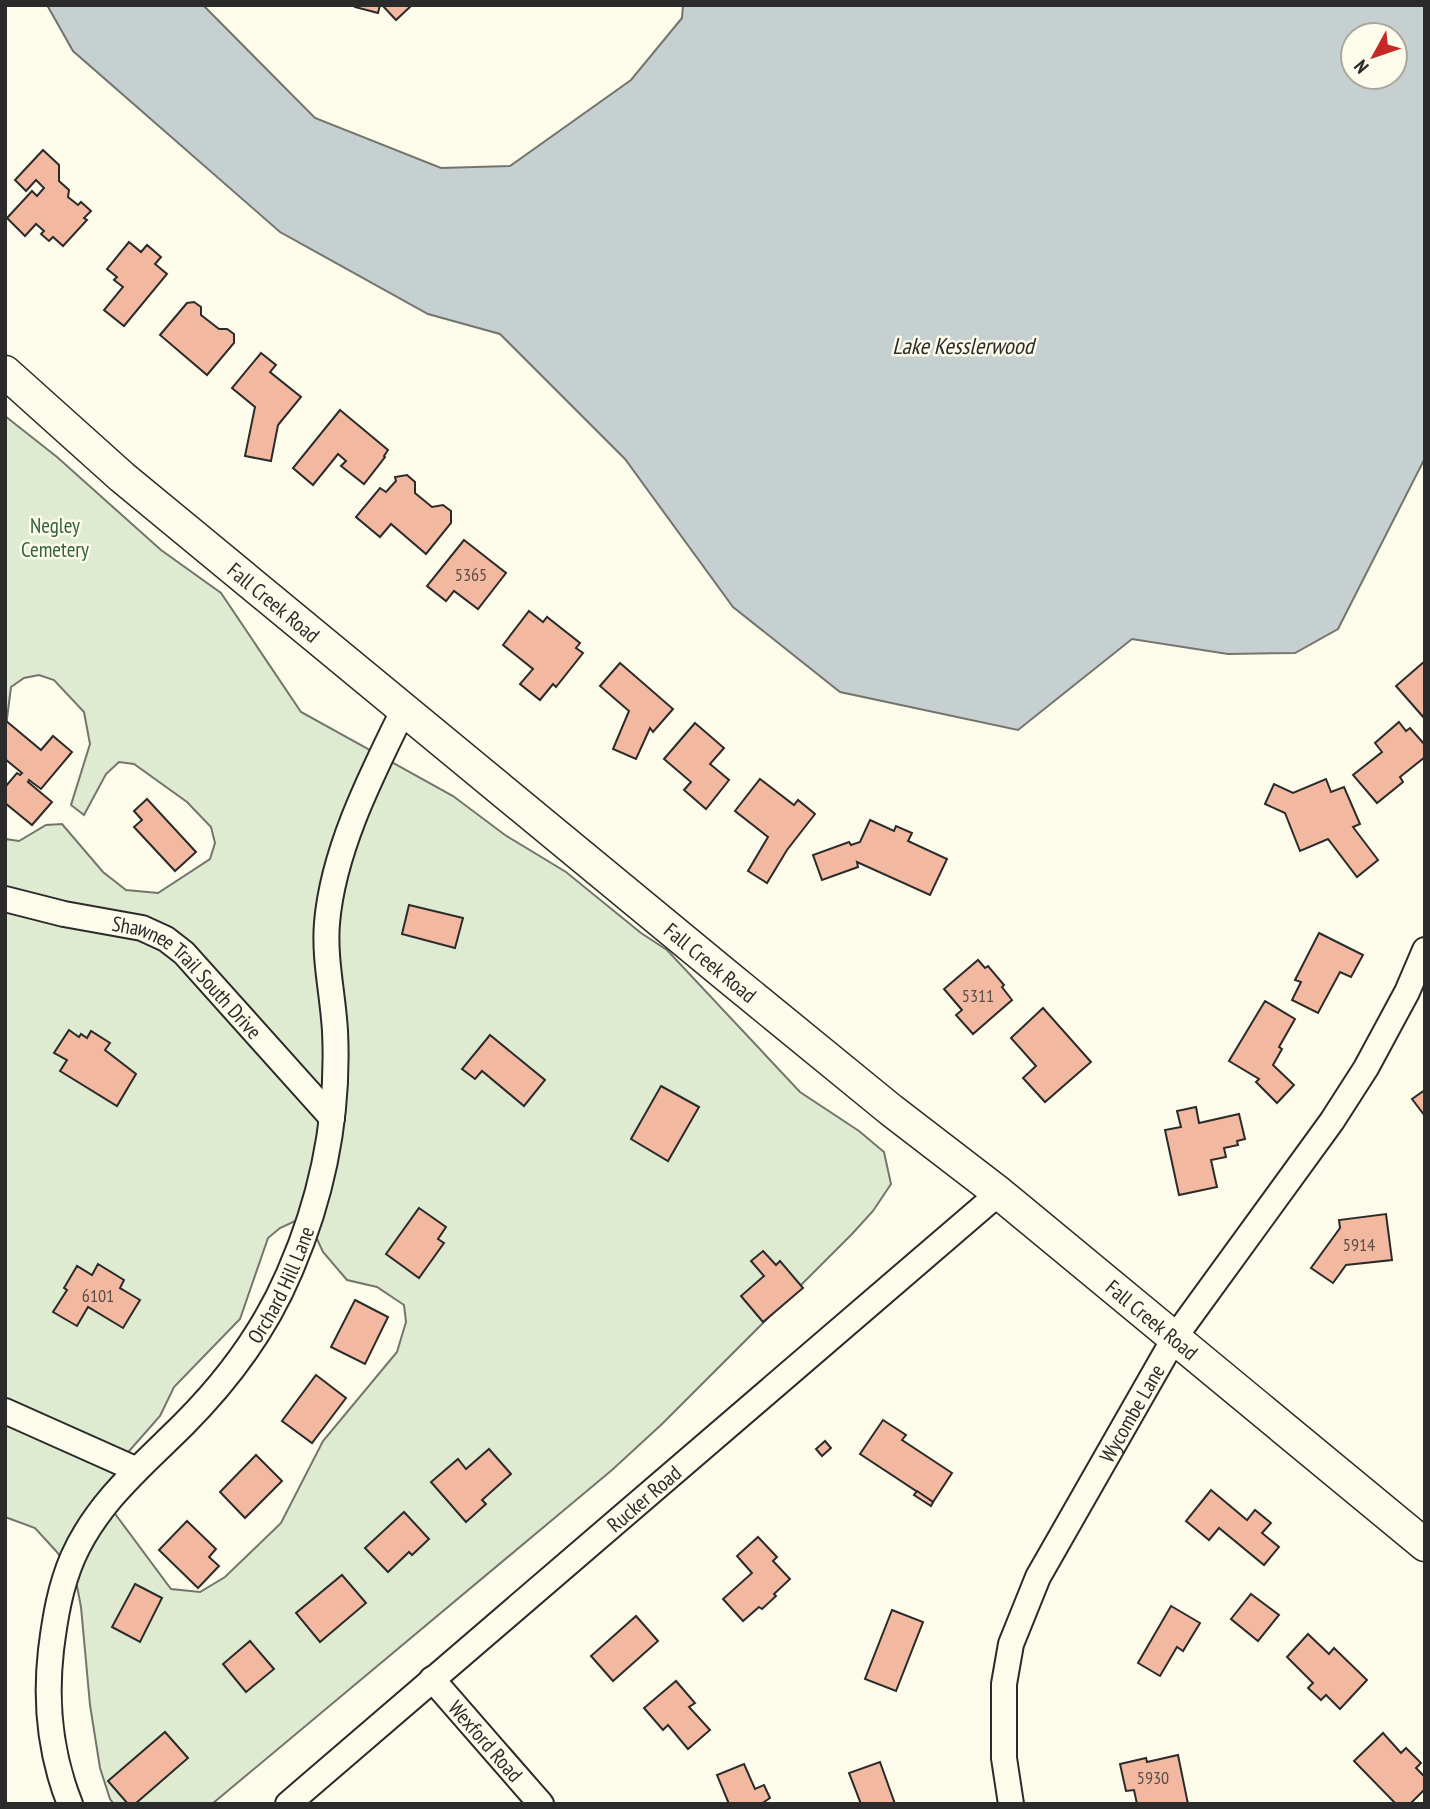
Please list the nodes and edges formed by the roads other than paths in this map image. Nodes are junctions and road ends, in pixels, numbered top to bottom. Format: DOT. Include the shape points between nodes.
graph roads {
  1 [pos="5,372"];
  2 [pos="404,709"];
  3 [pos="5,899"];
  4 [pos="1425,950"];
  5 [pos="332,1118"];
  6 [pos="999,1193"];
  7 [pos="1175,1337"];
  8 [pos="5,1410"];
  9 [pos="135,1469"];
  10 [pos="1425,1545"];
  11 [pos="432,1679"];
  12 [pos="70,1804"];
  13 [pos="288,1804"];
  14 [pos="541,1804"];
  15 [pos="1011,1804"];
  1 -- 2 [label="main road, Fall Creek Road" via="122,477"];
  2 -- 5 [label="street, Orchard Hill Lane" via="349,832 329,903 327,965 336,1057"];
  2 -- 6 [label="main road, Fall Creek Road" via="788,1027"];
  3 -- 5 [label="street, Shawnee Trail South Drive" via="142,928 166,939 184,953"];
  4 -- 7 [label="street, Wycombe Lane" via="1392,1022 1344,1102"];
  5 -- 9 [label="street, Orchard Hill Lane" via="325,1166 306,1235 267,1318 213,1393"];
  6 -- 7 [label="main road, Fall Creek Road"];
  6 -- 11 [label="street, Rucker Road"];
  7 -- 10 [label="main road, Fall Creek Road"];
  7 -- 15 [label="street, Wycombe Lane" via="1045,1562 1020,1618 1002,1703"];
  8 -- 9 [label="street"];
  9 -- 12 [label="street, Orchard Hill Lane" via="88,1530 57,1607 48,1700 54,1752"];
  11 -- 13 [label="street, Rucker Road"];
  11 -- 14 [label="street, Wexford Road"];
}
